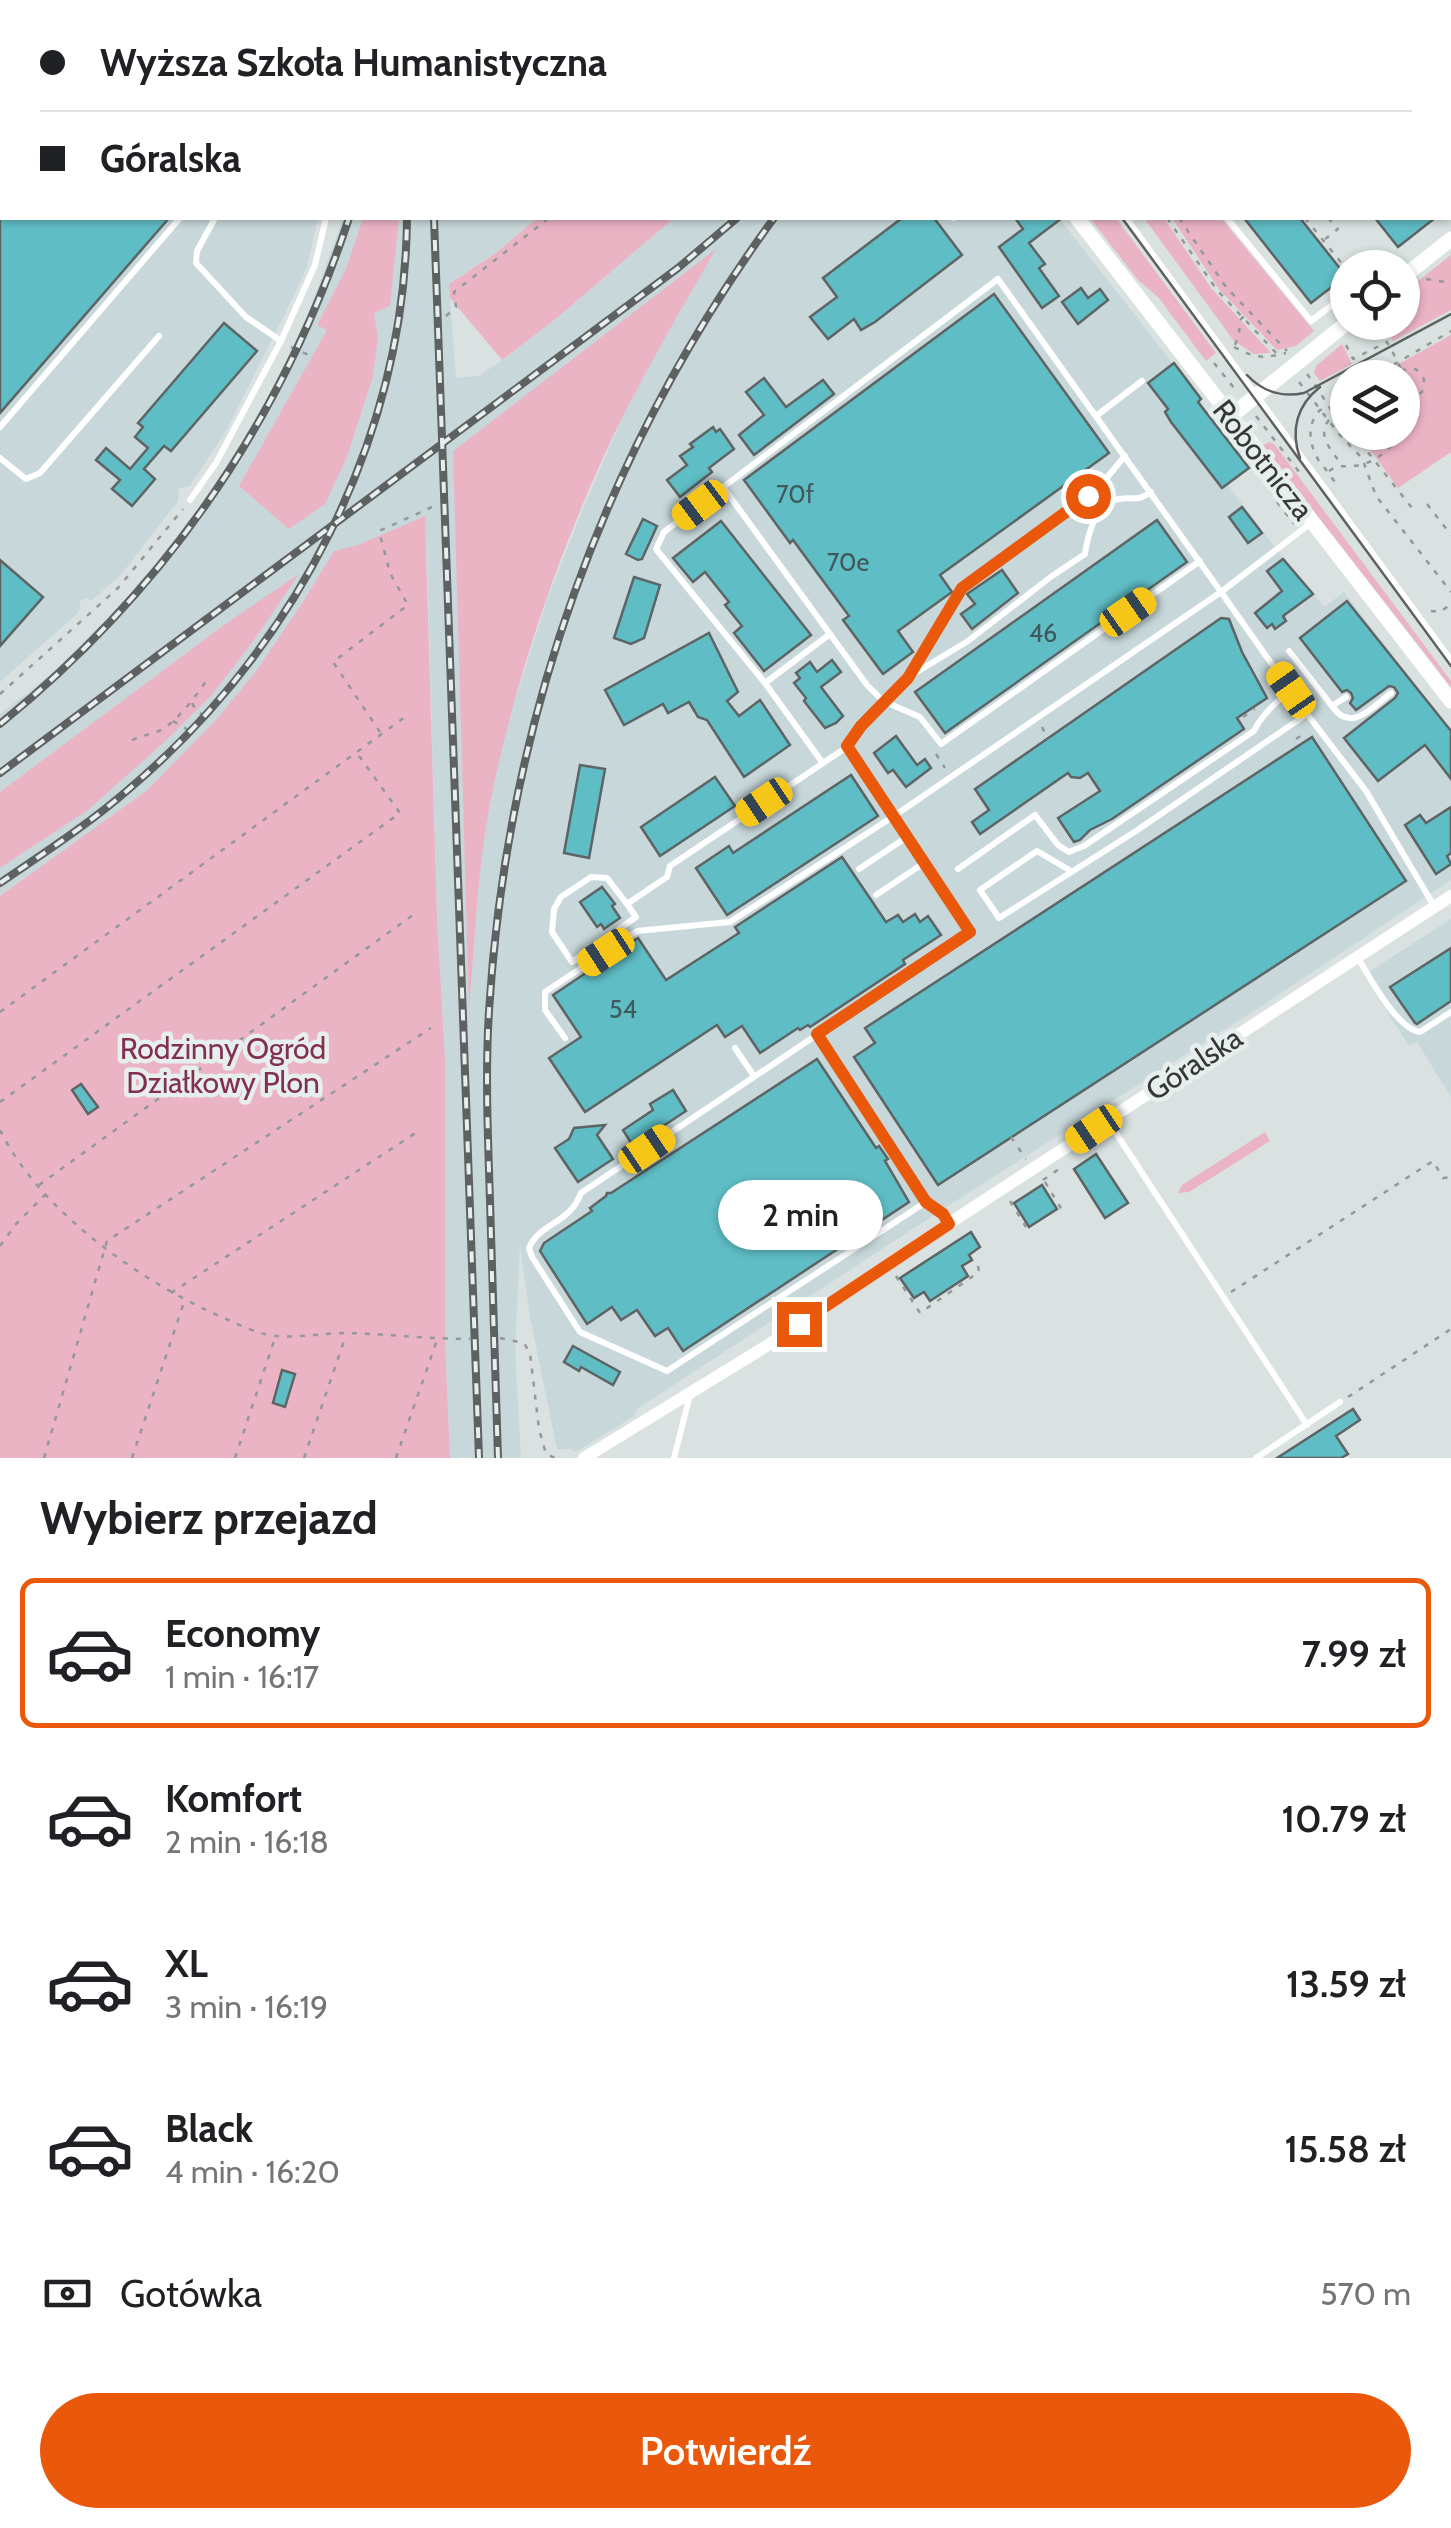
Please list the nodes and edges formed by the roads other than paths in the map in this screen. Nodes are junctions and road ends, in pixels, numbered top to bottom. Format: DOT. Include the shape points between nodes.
graph roads {
  1 [pos="178,220"];
  2 [pos="214,220"];
  3 [pos="326,220"];
  4 [pos="1079,220"];
  5 [pos="1127,220"];
  6 [pos="1229,220"];
  7 [pos="1451,238"];
  8 [pos="1420,269"];
  9 [pos="1330,306"];
  10 [pos="159,336"];
  11 [pos="1331,340"];
  12 [pos="281,341"];
  13 [pos="1142,381"];
  14 [pos="1257,396"];
  15 [pos="1096,416"];
  16 [pos="1230,417"];
  17 [pos="0,428"];
  18 [pos="1125,456"];
  19 [pos="0,458"];
  20 [pos="723,487"];
  21 [pos="1151,492"];
  22 [pos="190,500"];
  23 [pos="1312,522"];
  24 [pos="1200,561"];
  25 [pos="1221,592"];
  26 [pos="830,634"];
  27 [pos="1289,651"];
  28 [pos="1451,660"];
  29 [pos="908,678"];
  30 [pos="765,682"];
  31 [pos="1291,690"];
  32 [pos="1391,693"];
  33 [pos="1346,697"];
  34 [pos="1451,701"];
  35 [pos="883,702"];
  36 [pos="1332,706"];
  37 [pos="1308,714"];
  38 [pos="847,746"];
  39 [pos="822,762"];
  40 [pos="894,816"];
  41 [pos="907,837"];
  42 [pos="924,863"];
  43 [pos="858,869"];
  44 [pos="958,869"];
  45 [pos="1071,871"];
  46 [pos="876,895"];
  47 [pos="1451,896"];
  48 [pos="627,904"];
  49 [pos="1434,907"];
  50 [pos="1357,957"];
  51 [pos="1451,1012"];
  52 [pos="817,1034"];
  53 [pos="565,1038"];
  54 [pos="735,1048"];
  55 [pos="754,1076"];
  56 [pos="1107,1120"];
  57 [pos="926,1202"];
  58 [pos="949,1224"];
  59 [pos="690,1394"];
  60 [pos="1340,1402"];
  61 [pos="1307,1425"];
  62 [pos="584,1458"];
  63 [pos="674,1458"];
  64 [pos="1256,1458"];
  1 -- 17 [label="lane"];
  2 -- 12 [label="lane" via="196,263 246,317"];
  3 -- 12 [label="lane" via="315,265"];
  4 -- 16 [label="street, Robotnicza"];
  5 -- 14 [label="lane"];
  6 -- 9 [label="lane" via="1311,321"];
  7 -- 8 [label="street"];
  10 -- 19 [label="lane" via="40,472 26,479"];
  11 -- 14 [label="street"];
  12 -- 22 [label="lane"];
  13 -- 15 [label="lane"];
  14 -- 16 [label="street"];
  14 -- 28 [label="lane"];
  15 -- 18 [label="lane"];
  15 -- 20 [label="lane" via="998,279"];
  16 -- 23 [label="street, Robotnicza"];
  18 -- 21 [label="lane"];
  18 -- 29 [label="lane" via="1099,487 962,588"];
  20 -- 26 [label="lane"];
  20 -- 30 [label="lane" via="664,532 656,550"];
  21 -- 24 [label="lane"];
  21 -- 29 [label="lane" via="1103,507 1084,554"];
  23 -- 25 [label="lane"];
  23 -- 34 [label="street, Robotnicza"];
  24 -- 25 [label="lane"];
  24 -- 35 [label="lane" via="941,744 920,717"];
  25 -- 31 [label="lane"];
  25 -- 40 [label="lane"];
  26 -- 30 [label="lane"];
  26 -- 35 [label="lane"];
  27 -- 36 [label="lane"];
  29 -- 35 [label="lane"];
  30 -- 39 [label="lane"];
  31 -- 37 [label="lane"];
  31 -- 44 [label="lane" via="1254,731 1084,846 1070,852 1058,845 1035,815"];
  32 -- 36 [label="lane" via="1348,720"];
  33 -- 36 [label="lane"];
  35 -- 38 [label="lane"];
  37 -- 45 [label="lane"];
  37 -- 49 [label="lane" via="1366,791"];
  38 -- 39 [label="lane"];
  38 -- 40 [label="lane"];
  39 -- 48 [label="lane" via="670,866 667,877"];
  40 -- 41 [label="lane"];
  40 -- 53 [label="lane" via="730,922 637,931 545,992 546,1010"];
  41 -- 42 [label="lane"];
  41 -- 43 [label="lane"];
  42 -- 46 [label="lane"];
  42 -- 52 [label="lane" via="970,932"];
  45 -- 45 [label="lane" via="999,918 980,890 1037,851"];
  47 -- 49 [label="street, Góralska"];
  48 -- 48 [label="lane" via="608,878 590,877 561,898 552,932 572,962 636,917"];
  49 -- 50 [label="street, Góralska"];
  50 -- 51 [label="lane" via="1408,1029 1420,1032"];
  50 -- 56 [label="street, Góralska"];
  52 -- 55 [label="lane"];
  52 -- 57 [label="lane"];
  54 -- 55 [label="lane"];
  55 -- 57 [label="lane" via="581,1194 569,1214 531,1242 532,1257 580,1332 667,1371"];
  56 -- 58 [label="street, Góralska"];
  56 -- 61 [label="lane"];
  57 -- 58 [label="lane"];
  58 -- 59 [label="street, Góralska"];
  59 -- 62 [label="street, Góralska"];
  59 -- 63 [label="lane"];
  60 -- 61 [label="lane"];
  61 -- 64 [label="lane"];
}
